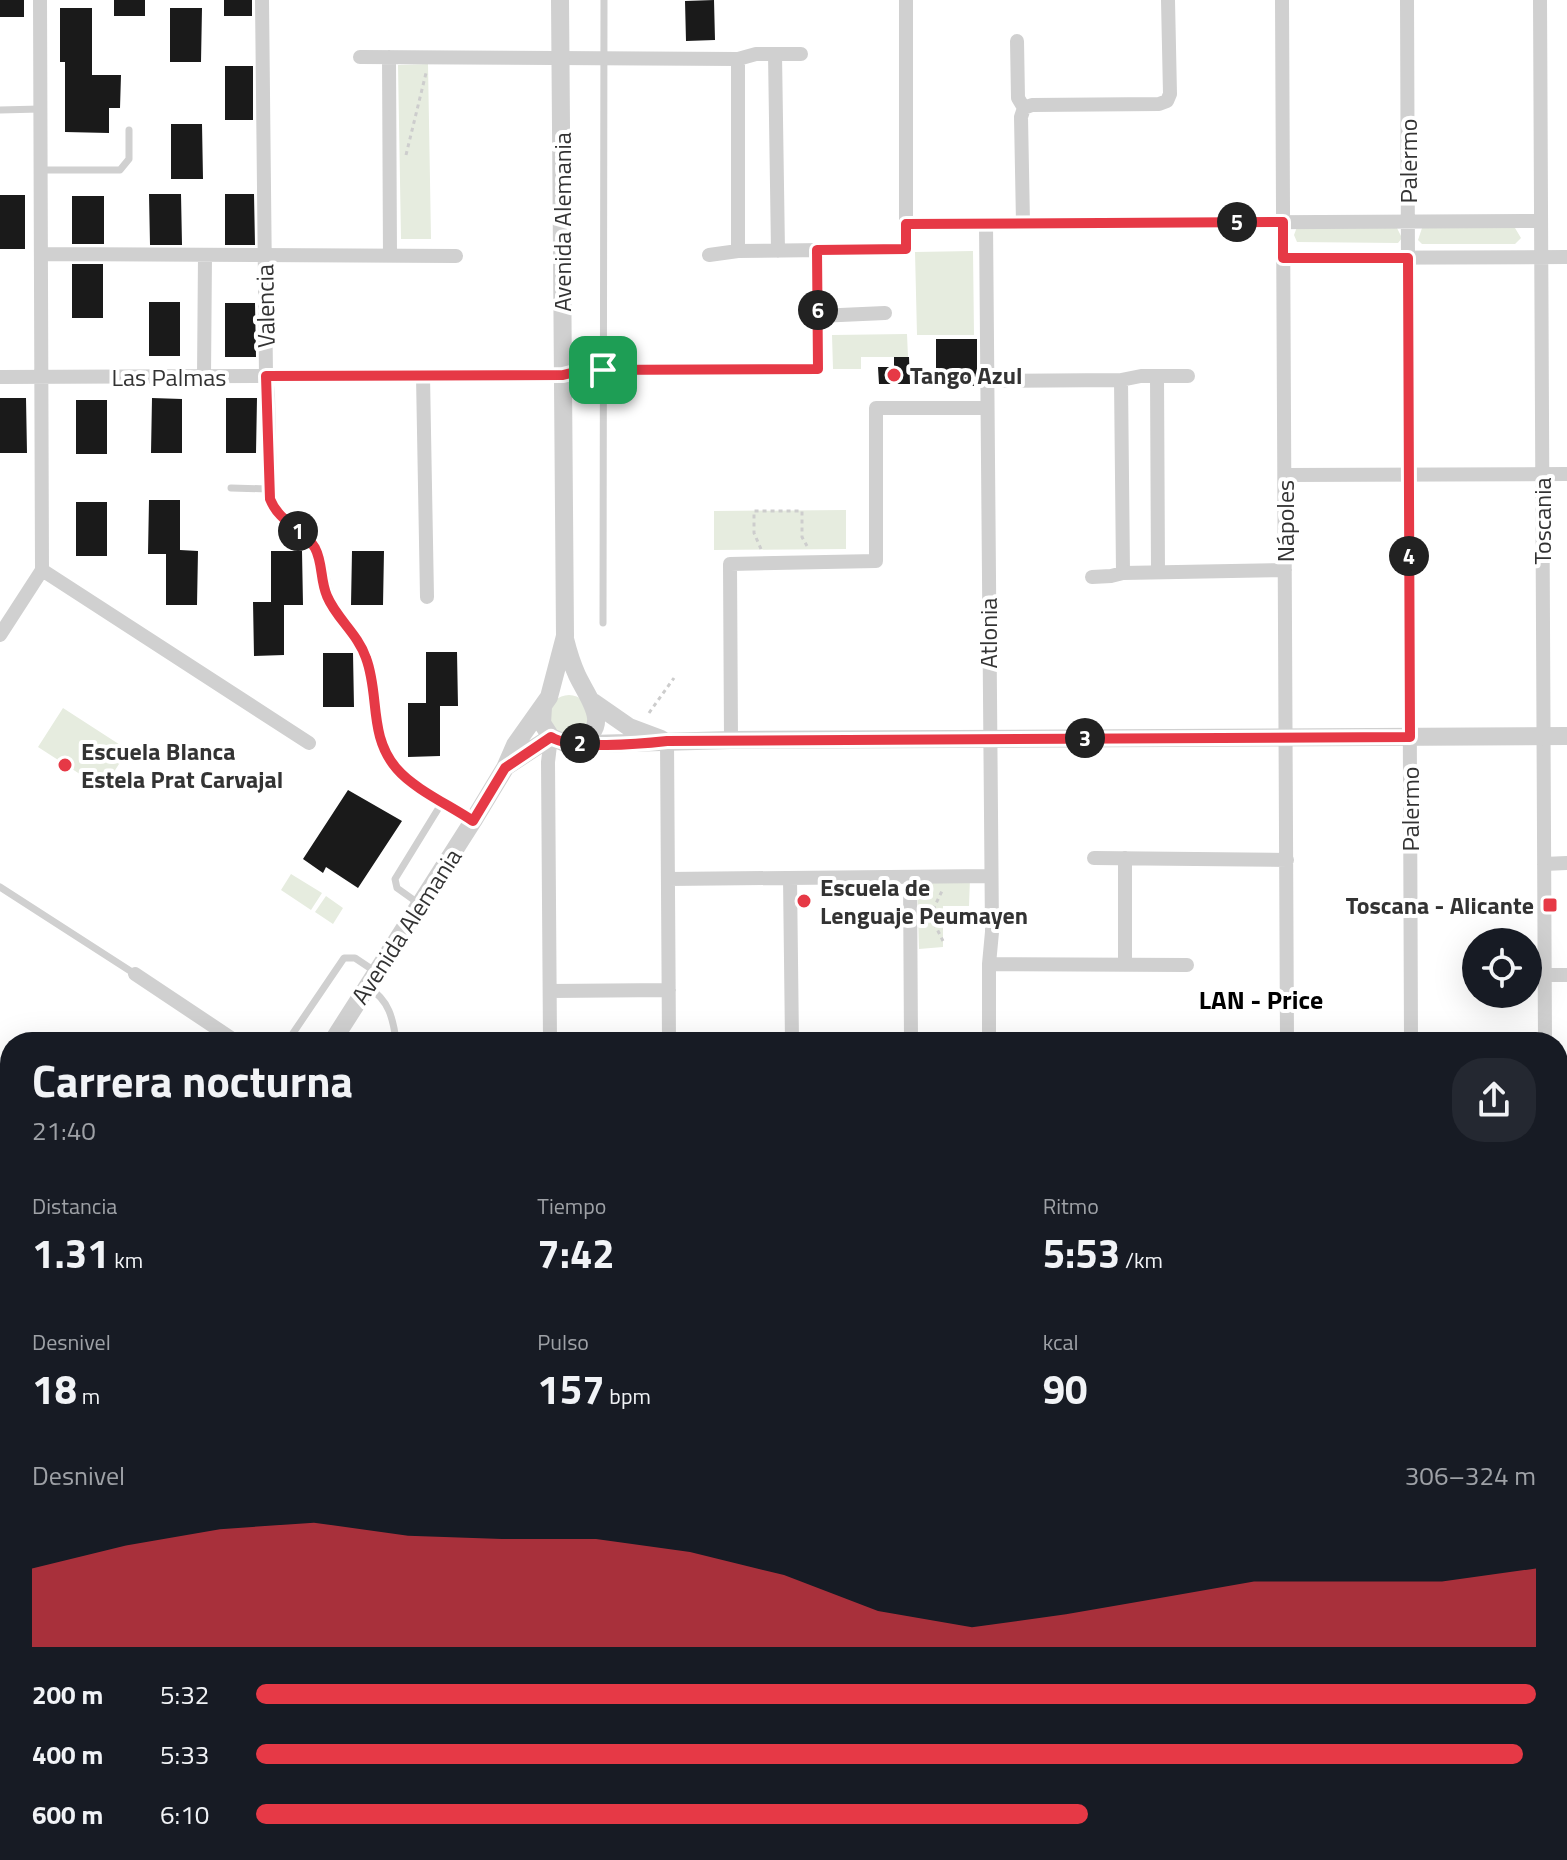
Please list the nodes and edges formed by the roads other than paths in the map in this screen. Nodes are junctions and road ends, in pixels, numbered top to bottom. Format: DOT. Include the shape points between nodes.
graph roads {
  1 [pos="40,0"];
  2 [pos="262,0"];
  3 [pos="560,0"];
  4 [pos="604,0"];
  5 [pos="906,0"];
  6 [pos="1168,0"];
  7 [pos="1282,0"];
  8 [pos="1407,0"];
  9 [pos="1540,0"];
  10 [pos="1017,41"];
  11 [pos="775,54"];
  12 [pos="801,54"];
  13 [pos="360,57"];
  14 [pos="389,57"];
  15 [pos="561,59"];
  16 [pos="604,59"];
  17 [pos="738,59"];
  18 [pos="1024,108"];
  19 [pos="40,109"];
  20 [pos="0,110"];
  21 [pos="129,130"];
  22 [pos="40,170"];
  23 [pos="1408,221"];
  24 [pos="1541,221"];
  25 [pos="1283,222"];
  26 [pos="986,223"];
  27 [pos="1023,223"];
  28 [pos="906,224"];
  29 [pos="817,250"];
  30 [pos="738,251"];
  31 [pos="778,251"];
  32 [pos="41,254"];
  33 [pos="205,255"];
  34 [pos="264,255"];
  35 [pos="709,255"];
  36 [pos="390,256"];
  37 [pos="456,256"];
  38 [pos="1567,257"];
  39 [pos="1283,258"];
  40 [pos="1408,258"];
  41 [pos="1541,258"];
  42 [pos="885,313"];
  43 [pos="818,316"];
  44 [pos="603,370"];
  45 [pos="563,375"];
  46 [pos="204,376"];
  47 [pos="266,376"];
  48 [pos="423,376"];
  49 [pos="1157,376"];
  50 [pos="1188,376"];
  51 [pos="0,377"];
  52 [pos="41,377"];
  53 [pos="1121,380"];
  54 [pos="987,381"];
  55 [pos="987,408"];
  56 [pos="1542,473"];
  57 [pos="1409,474"];
  58 [pos="1567,474"];
  59 [pos="1285,475"];
  60 [pos="231,488"];
  61 [pos="268,489"];
  62 [pos="42,570"];
  63 [pos="1285,570"];
  64 [pos="1158,572"];
  65 [pos="1123,573"];
  66 [pos="1092,577"];
  67 [pos="427,597"];
  68 [pos="603,623"];
  69 [pos="0,635"];
  70 [pos="565,636"];
  71 [pos="590,698"];
  72 [pos="546,702"];
  73 [pos="1543,736"];
  74 [pos="1567,736"];
  75 [pos="551,737"];
  76 [pos="1410,737"];
  77 [pos="1286,738"];
  78 [pos="989,739"];
  79 [pos="731,740"];
  80 [pos="667,741"];
  81 [pos="309,743"];
  82 [pos="575,743"];
  83 [pos="505,768"];
  84 [pos="443,801"];
  85 [pos="473,821"];
  86 [pos="1094,858"];
  87 [pos="1125,858"];
  88 [pos="1287,860"];
  89 [pos="1567,863"];
  90 [pos="1544,864"];
  91 [pos="991,876"];
  92 [pos="910,877"];
  93 [pos="790,878"];
  94 [pos="668,879"];
  95 [pos="0,887"];
  96 [pos="420,904"];
  97 [pos="989,964"];
  98 [pos="1125,965"];
  99 [pos="1187,965"];
  100 [pos="135,974"];
  101 [pos="1544,975"];
  102 [pos="1567,975"];
  103 [pos="372,979"];
  104 [pos="669,990"];
  105 [pos="550,991"];
  106 [pos="222,1032"];
  107 [pos="294,1032"];
  108 [pos="338,1032"];
  109 [pos="394,1032"];
  110 [pos="550,1032"];
  111 [pos="669,1032"];
  112 [pos="792,1032"];
  113 [pos="911,1032"];
  114 [pos="989,1032"];
  115 [pos="1287,1032"];
  116 [pos="1411,1032"];
  117 [pos="1545,1032"];
  1 -- 19 [label="street"];
  2 -- 34 [label="street, Valencia"];
  3 -- 15 [label="street, Avenida Alemania"];
  4 -- 16 [label="lane"];
  5 -- 28 [label="street"];
  6 -- 18 [label="street" via="1167,101"];
  7 -- 25 [label="street, Nápoles"];
  8 -- 23 [label="street, Palermo"];
  9 -- 24 [label="street, Toscania"];
  10 -- 18 [label="street" via="1018,98"];
  11 -- 12 [label="street"];
  11 -- 17 [label="street"];
  11 -- 31 [label="street"];
  13 -- 14 [label="street"];
  14 -- 15 [label="street"];
  14 -- 36 [label="street"];
  15 -- 16 [label="street"];
  15 -- 45 [label="street, Avenida Alemania"];
  16 -- 17 [label="street"];
  16 -- 44 [label="lane"];
  17 -- 30 [label="street"];
  18 -- 27 [label="street"];
  19 -- 20 [label="lane"];
  19 -- 22 [label="street"];
  21 -- 22 [label="lane" via="129,159 120,170"];
  22 -- 32 [label="street"];
  23 -- 24 [label="street"];
  23 -- 25 [label="street"];
  23 -- 40 [label="street, Palermo"];
  24 -- 41 [label="street, Toscania"];
  25 -- 27 [label="street"];
  25 -- 39 [label="street, Nápoles"];
  26 -- 27 [label="street"];
  26 -- 28 [label="street"];
  26 -- 54 [label="street, Atlonia"];
  28 -- 29 [label="street" via="906,249"];
  29 -- 31 [label="street"];
  29 -- 43 [label="street"];
  30 -- 31 [label="street"];
  30 -- 35 [label="street"];
  32 -- 33 [label="street"];
  32 -- 52 [label="street"];
  33 -- 34 [label="street"];
  33 -- 46 [label="street"];
  34 -- 36 [label="street"];
  34 -- 47 [label="street, Valencia"];
  36 -- 37 [label="street"];
  38 -- 41 [label="street"];
  39 -- 40 [label="street"];
  39 -- 59 [label="street, Nápoles"];
  40 -- 41 [label="street"];
  40 -- 57 [label="street, Palermo"];
  41 -- 56 [label="street, Toscania"];
  42 -- 43 [label="street"];
  43 -- 44 [label="street, Las Palmas" via="818,369"];
  44 -- 45 [label="street, Las Palmas"];
  44 -- 68 [label="lane"];
  45 -- 48 [label="street, Las Palmas"];
  45 -- 70 [label="street, Avenida Alemania"];
  46 -- 47 [label="street, Las Palmas"];
  46 -- 52 [label="street, Las Palmas"];
  47 -- 48 [label="street, Las Palmas"];
  47 -- 61 [label="street, Valencia"];
  48 -- 67 [label="street"];
  49 -- 50 [label="street"];
  49 -- 53 [label="street"];
  49 -- 64 [label="street"];
  51 -- 52 [label="street, Las Palmas"];
  52 -- 62 [label="street"];
  53 -- 54 [label="street"];
  53 -- 65 [label="street"];
  54 -- 55 [label="street, Atlonia"];
  55 -- 78 [label="street, Atlonia"];
  55 -- 79 [label="street" via="876,408 876,561 730,564"];
  56 -- 57 [label="street"];
  56 -- 58 [label="street"];
  56 -- 73 [label="street, Toscania"];
  57 -- 59 [label="street"];
  57 -- 76 [label="street, Palermo"];
  59 -- 63 [label="street, Nápoles"];
  60 -- 61 [label="lane"];
  61 -- 84 [label="street" via="278,514 315,548 327,598 366,656 377,729 389,757 402,774"];
  62 -- 69 [label="street"];
  62 -- 81 [label="street"];
  63 -- 64 [label="street"];
  63 -- 77 [label="street, Nápoles"];
  64 -- 65 [label="street"];
  65 -- 66 [label="street"];
  70 -- 71 [label="street, Avenida Alemania"];
  70 -- 72 [label="street, Avenida Alemania"];
  71 -- 72 [label="street" via="571,688 559,690"];
  71 -- 80 [label="street" via="629,727"];
  71 -- 82 [label="street" via="595,726"];
  72 -- 75 [label="street, Avenida Alemania" via="542,723"];
  72 -- 83 [label="street, Avenida Alemania"];
  73 -- 74 [label="street"];
  73 -- 76 [label="street"];
  73 -- 90 [label="street, Toscania"];
  75 -- 82 [label="street"];
  75 -- 83 [label="street, Avenida Alemania"];
  75 -- 105 [label="street"];
  76 -- 77 [label="street"];
  76 -- 116 [label="street, Palermo"];
  77 -- 78 [label="street"];
  77 -- 88 [label="street, Nápoles"];
  78 -- 79 [label="street"];
  78 -- 91 [label="street, Atlonia"];
  79 -- 80 [label="street"];
  80 -- 82 [label="street"];
  80 -- 94 [label="street"];
  83 -- 85 [label="street, Avenida Alemania"];
  84 -- 85 [label="street"];
  84 -- 96 [label="lane" via="395,879 397,888"];
  85 -- 96 [label="street, Avenida Alemania"];
  86 -- 87 [label="street"];
  87 -- 88 [label="street"];
  87 -- 98 [label="street"];
  88 -- 115 [label="street, Nápoles"];
  89 -- 90 [label="street"];
  90 -- 101 [label="street, Toscania"];
  91 -- 92 [label="street"];
  91 -- 97 [label="street, Atlonia"];
  92 -- 93 [label="street"];
  92 -- 113 [label="street"];
  93 -- 94 [label="street"];
  93 -- 112 [label="street"];
  94 -- 104 [label="street"];
  95 -- 100 [label="lane"];
  96 -- 103 [label="street, Avenida Alemania"];
  97 -- 98 [label="street"];
  97 -- 114 [label="street, Atlonia"];
  98 -- 99 [label="street"];
  100 -- 106 [label="street"];
  101 -- 102 [label="street"];
  101 -- 117 [label="street, Toscania"];
  103 -- 107 [label="lane" via="355,958 344,958"];
  103 -- 108 [label="street, Avenida Alemania"];
  103 -- 109 [label="lane" via="387,1004"];
  104 -- 105 [label="street"];
  104 -- 111 [label="street"];
  105 -- 110 [label="street"];
}
